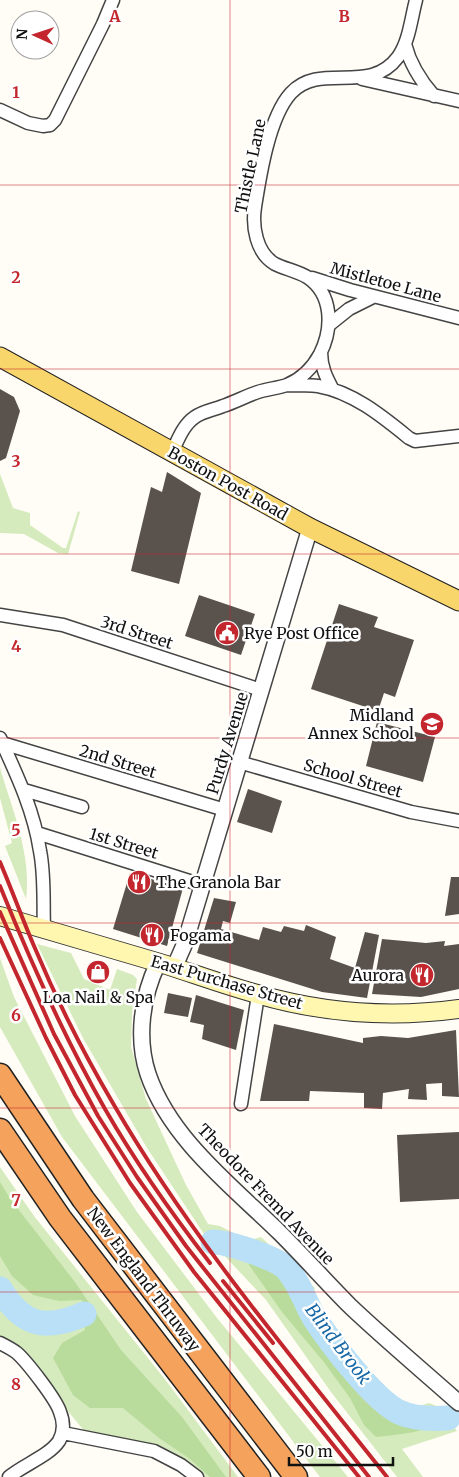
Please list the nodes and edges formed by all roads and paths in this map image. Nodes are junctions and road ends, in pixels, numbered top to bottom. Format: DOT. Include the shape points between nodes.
graph roads {
  1 [pos="113,0"];
  2 [pos="416,0"];
  3 [pos="405,44"];
  4 [pos="359,78"];
  5 [pos="434,96"];
  6 [pos="459,101"];
  7 [pos="0,110"];
  8 [pos="305,276"];
  9 [pos="373,296"];
  10 [pos="459,318"];
  11 [pos="329,325"];
  12 [pos="321,352"];
  13 [pos="0,357"];
  14 [pos="286,385"];
  15 [pos="333,390"];
  16 [pos="459,436"];
  17 [pos="172,452"];
  18 [pos="310,528"];
  19 [pos="459,601"];
  20 [pos="0,615"];
  21 [pos="261,690"];
  22 [pos="1,740"];
  23 [pos="239,762"];
  24 [pos="24,790"];
  25 [pos="82,807"];
  26 [pos="225,810"];
  27 [pos="459,821"];
  28 [pos="37,833"];
  29 [pos="202,885"];
  30 [pos="0,916"];
  31 [pos="44,929"];
  32 [pos="166,965"];
  33 [pos="258,995"];
  34 [pos="459,1009"];
  35 [pos="0,1075"];
  36 [pos="241,1104"];
  37 [pos="0,1130"];
  38 [pos="0,1343"];
  39 [pos="459,1403"];
  40 [pos="63,1433"];
  41 [pos="9,1477"];
  42 [pos="197,1477"];
  43 [pos="259,1477"];
  44 [pos="296,1477"];
  1 -- 7 [label="street" via="50,125 36,125"];
  2 -- 3 [label="street, Thistle Lane"];
  3 -- 4 [label="street, Thistle Lane" via="388,67 375,75"];
  3 -- 5 [label="street" via="416,73"];
  4 -- 5 [label="street"];
  4 -- 8 [label="street, Thistle Lane" via="324,78 300,85 283,103 271,130 254,208 255,234 273,263"];
  5 -- 6 [label="street"];
  8 -- 9 [label="street, Mistletoe Lane"];
  8 -- 11 [label="street, Thistle Lane" via="322,291"];
  9 -- 10 [label="street, Mistletoe Lane"];
  9 -- 11 [label="street"];
  11 -- 12 [label="street, Thistle Lane"];
  12 -- 14 [label="street, Thistle Lane" via="307,372"];
  12 -- 15 [label="street" via="321,364"];
  13 -- 17 [label="main road, Boston Post Road"];
  14 -- 15 [label="street"];
  14 -- 17 [label="street, Thistle Lane" via="254,393 194,417 186,425"];
  15 -- 16 [label="street" via="366,406 415,441"];
  17 -- 18 [label="main road, Boston Post Road"];
  18 -- 19 [label="main road, Boston Post Road"];
  18 -- 21 [label="street, Purdy Avenue"];
  20 -- 21 [label="street, 3rd Street" via="63,625"];
  21 -- 23 [label="street, Purdy Avenue"];
  22 -- 24 [label="street"];
  22 -- 26 [label="street, 2nd Street"];
  23 -- 26 [label="street, Purdy Avenue"];
  23 -- 27 [label="street, School Street" via="411,812"];
  24 -- 25 [label="street"];
  24 -- 28 [label="street"];
  26 -- 29 [label="street, Purdy Avenue"];
  28 -- 29 [label="street, 1st Street"];
  28 -- 31 [label="street" via="43,875"];
  29 -- 32 [label="street, Purdy Avenue" via="185,943"];
  30 -- 31 [label="main road, East Purchase Street"];
  31 -- 32 [label="main road, East Purchase Street"];
  32 -- 33 [label="main road, East Purchase Street"];
  32 -- 39 [label="street, Theodore Fremd Avenue" via="152,977 146,999 143,1055 155,1090 179,1129 214,1171 350,1306"];
  33 -- 34 [label="main road, East Purchase Street" via="376,1014"];
  33 -- 36 [label="street"];
  35 -- 44 [label="highway, New England Thruway" via="83,1199"];
  37 -- 43 [label="highway, New England Thruway" via="60,1218"];
  38 -- 40 [label="street" via="21,1357 55,1401 63,1420"];
  40 -- 41 [label="street" via="50,1451"];
  40 -- 42 [label="street" via="154,1451"];
}
